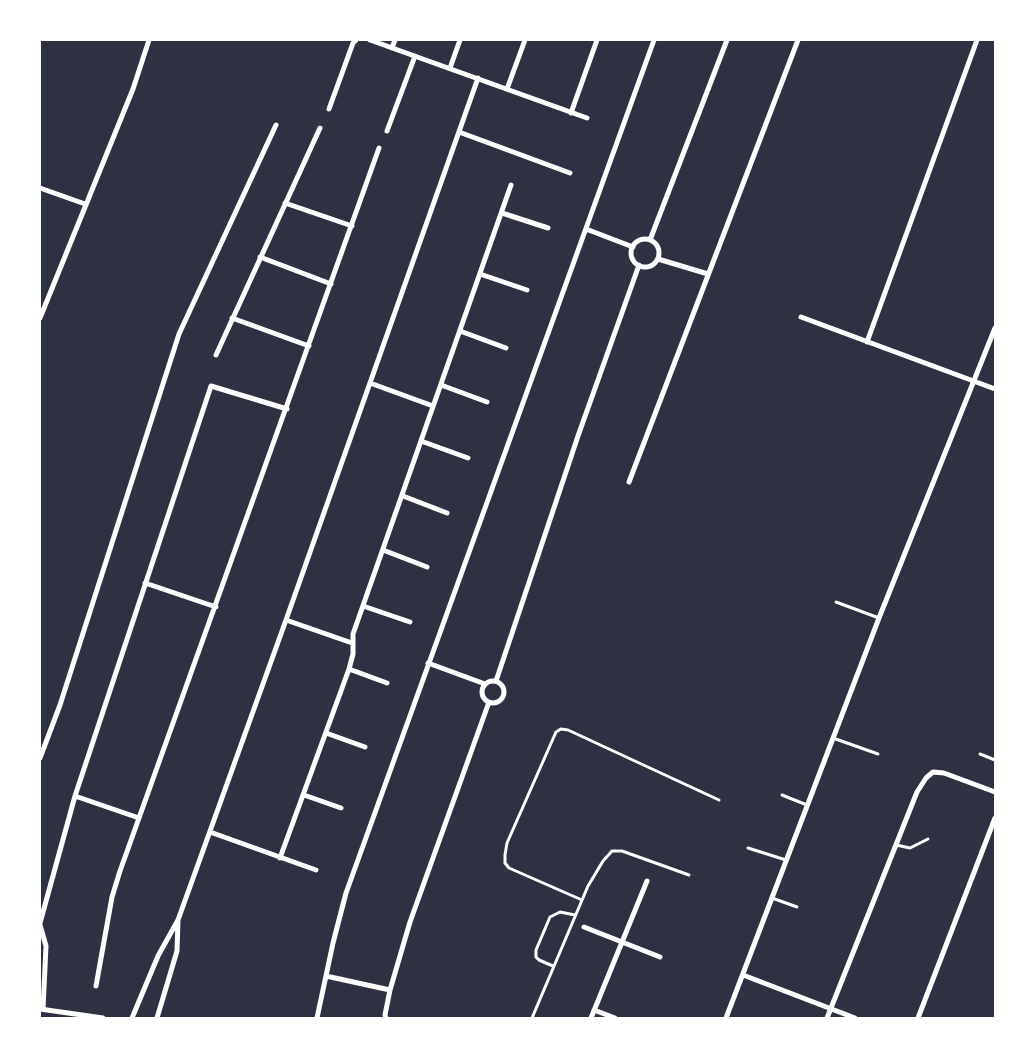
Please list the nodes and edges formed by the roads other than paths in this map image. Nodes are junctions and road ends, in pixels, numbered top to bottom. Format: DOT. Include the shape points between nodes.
graph roads {
  1 [pos="148,40"];
  2 [pos="356,40"];
  3 [pos="370,40"];
  4 [pos="395,40"];
  5 [pos="460,40"];
  6 [pos="525,40"];
  7 [pos="596,40"];
  8 [pos="654,40"];
  9 [pos="727,40"];
  10 [pos="798,40"];
  11 [pos="977,40"];
  12 [pos="392,48"];
  13 [pos="414,56"];
  14 [pos="450,68"];
  15 [pos="478,78"];
  16 [pos="507,89"];
  17 [pos="329,109"];
  18 [pos="571,113"];
  19 [pos="587,118"];
  20 [pos="276,125"];
  21 [pos="320,128"];
  22 [pos="387,131"];
  23 [pos="459,132"];
  24 [pos="379,148"];
  25 [pos="570,173"];
  26 [pos="511,186"];
  27 [pos="40,188"];
  28 [pos="285,203"];
  29 [pos="85,204"];
  30 [pos="502,212"];
  31 [pos="352,226"];
  32 [pos="548,228"];
  33 [pos="586,229"];
  34 [pos="650,240"];
  35 [pos="633,247"];
  36 [pos="260,257"];
  37 [pos="658,259"];
  38 [pos="639,266"];
  39 [pos="480,274"];
  40 [pos="708,274"];
  41 [pos="332,284"];
  42 [pos="527,290"];
  43 [pos="801,317"];
  44 [pos="40,318"];
  45 [pos="232,318"];
  46 [pos="995,328"];
  47 [pos="460,331"];
  48 [pos="867,342"];
  49 [pos="309,346"];
  50 [pos="506,348"];
  51 [pos="216,355"];
  52 [pos="974,382"];
  53 [pos="370,383"];
  54 [pos="441,385"];
  55 [pos="995,389"];
  56 [pos="487,402"];
  57 [pos="433,406"];
  58 [pos="287,409"];
  59 [pos="421,441"];
  60 [pos="468,458"];
  61 [pos="629,482"];
  62 [pos="403,496"];
  63 [pos="447,513"];
  64 [pos="383,550"];
  65 [pos="427,567"];
  66 [pos="145,583"];
  67 [pos="836,602"];
  68 [pos="216,606"];
  69 [pos="363,606"];
  70 [pos="879,618"];
  71 [pos="286,620"];
  72 [pos="410,622"];
  73 [pos="352,643"];
  74 [pos="428,663"];
  75 [pos="350,669"];
  76 [pos="496,680"];
  77 [pos="387,683"];
  78 [pos="485,684"];
  79 [pos="489,702"];
  80 [pos="326,733"];
  81 [pos="833,738"];
  82 [pos="365,747"];
  83 [pos="878,754"];
  84 [pos="980,754"];
  85 [pos="40,758"];
  86 [pos="995,760"];
  87 [pos="995,792"];
  88 [pos="304,795"];
  89 [pos="782,795"];
  90 [pos="75,796"];
  91 [pos="719,800"];
  92 [pos="807,805"];
  93 [pos="341,808"];
  94 [pos="139,818"];
  95 [pos="995,818"];
  96 [pos="210,832"];
  97 [pos="928,839"];
  98 [pos="896,845"];
  99 [pos="748,848"];
  100 [pos="280,858"];
  101 [pos="786,860"];
  102 [pos="316,870"];
  103 [pos="689,875"];
  104 [pos="647,881"];
  105 [pos="772,898"];
  106 [pos="582,900"];
  107 [pos="797,908"];
  108 [pos="575,916"];
  109 [pos="178,920"];
  110 [pos="40,924"];
  111 [pos="584,927"];
  112 [pos="621,942"];
  113 [pos="660,957"];
  114 [pos="553,966"];
  115 [pos="743,975"];
  116 [pos="326,976"];
  117 [pos="96,986"];
  118 [pos="390,990"];
  119 [pos="41,1009"];
  120 [pos="830,1009"];
  121 [pos="594,1010"];
  122 [pos="385,1017"];
  123 [pos="103,1018"];
  124 [pos="132,1018"];
  125 [pos="157,1018"];
  126 [pos="317,1018"];
  127 [pos="532,1018"];
  128 [pos="591,1018"];
  129 [pos="615,1018"];
  130 [pos="726,1018"];
  131 [pos="827,1018"];
  132 [pos="855,1018"];
  133 [pos="918,1018"];
  1 -- 29 [label="street" via="133,89"];
  2 -- 17 [label="street"];
  3 -- 12 [label="street"];
  4 -- 12 [label="street"];
  5 -- 14 [label="street"];
  6 -- 16 [label="street"];
  7 -- 18 [label="street"];
  8 -- 33 [label="street"];
  9 -- 34 [label="street"];
  10 -- 40 [label="street"];
  11 -- 48 [label="street"];
  12 -- 13 [label="street"];
  13 -- 14 [label="street"];
  13 -- 22 [label="street"];
  14 -- 15 [label="street"];
  15 -- 16 [label="street"];
  15 -- 23 [label="street"];
  16 -- 18 [label="street"];
  18 -- 19 [label="street"];
  20 -- 85 [label="street" via="179,334"];
  21 -- 28 [label="street"];
  23 -- 25 [label="street"];
  23 -- 53 [label="street"];
  24 -- 31 [label="street"];
  26 -- 30 [label="street"];
  27 -- 29 [label="street"];
  28 -- 31 [label="street"];
  28 -- 36 [label="street"];
  29 -- 44 [label="street"];
  30 -- 32 [label="street"];
  30 -- 39 [label="street"];
  31 -- 41 [label="street"];
  33 -- 35 [label="street"];
  33 -- 74 [label="street"];
  34 -- 35 [label="street" via="641,240"];
  34 -- 37 [label="street" via="659,250"];
  35 -- 38 [label="street" via="633,259"];
  36 -- 41 [label="street"];
  36 -- 45 [label="street"];
  37 -- 38 [label="street" via="652,266"];
  37 -- 40 [label="street"];
  38 -- 76 [label="street"];
  39 -- 42 [label="street"];
  39 -- 47 [label="street"];
  40 -- 61 [label="street"];
  41 -- 49 [label="street"];
  43 -- 48 [label="street"];
  45 -- 49 [label="street"];
  45 -- 51 [label="street"];
  46 -- 52 [label="street"];
  47 -- 50 [label="street"];
  47 -- 54 [label="street"];
  48 -- 52 [label="street"];
  49 -- 58 [label="street"];
  52 -- 55 [label="street"];
  52 -- 70 [label="street"];
  53 -- 57 [label="street"];
  53 -- 71 [label="street"];
  54 -- 56 [label="street"];
  54 -- 57 [label="street"];
  57 -- 59 [label="street"];
  58 -- 66 [label="street" via="211,386"];
  58 -- 68 [label="street"];
  59 -- 60 [label="street"];
  59 -- 62 [label="street"];
  62 -- 63 [label="street"];
  62 -- 64 [label="street"];
  64 -- 65 [label="street"];
  64 -- 69 [label="street"];
  66 -- 68 [label="street"];
  66 -- 90 [label="street"];
  67 -- 70 [label="lane"];
  68 -- 94 [label="street"];
  69 -- 72 [label="street"];
  69 -- 73 [label="street"];
  70 -- 81 [label="street"];
  71 -- 73 [label="street"];
  71 -- 96 [label="street"];
  73 -- 75 [label="street"];
  74 -- 78 [label="street"];
  74 -- 116 [label="street" via="346,893"];
  75 -- 77 [label="street"];
  75 -- 80 [label="street"];
  76 -- 78 [label="street"];
  76 -- 79 [label="street" via="504,688 504,694 496,703"];
  78 -- 79 [label="street" via="482,695"];
  79 -- 118 [label="street" via="410,922"];
  80 -- 82 [label="street"];
  80 -- 88 [label="street"];
  81 -- 83 [label="lane"];
  81 -- 92 [label="street"];
  84 -- 86 [label="lane"];
  87 -- 98 [label="street" via="933,772 917,792"];
  88 -- 93 [label="street"];
  88 -- 100 [label="street"];
  89 -- 92 [label="lane"];
  90 -- 94 [label="street"];
  90 -- 110 [label="street"];
  91 -- 106 [label="lane" via="568,730 556,732 504,856 509,868"];
  92 -- 101 [label="street"];
  94 -- 117 [label="street" via="112,897"];
  95 -- 133 [label="street"];
  96 -- 100 [label="street"];
  96 -- 109 [label="street"];
  97 -- 98 [label="lane" via="910,848"];
  98 -- 120 [label="street"];
  99 -- 101 [label="lane"];
  100 -- 102 [label="street"];
  101 -- 105 [label="street"];
  103 -- 106 [label="lane" via="622,851 612,851"];
  104 -- 112 [label="street"];
  105 -- 107 [label="lane"];
  105 -- 115 [label="street"];
  106 -- 108 [label="lane"];
  108 -- 114 [label="lane"];
  108 -- 114 [label="lane" via="560,912 550,917 536,957"];
  109 -- 124 [label="street" via="158,956"];
  109 -- 125 [label="street" via="176,951"];
  110 -- 119 [label="street" via="46,946"];
  111 -- 112 [label="street"];
  112 -- 113 [label="street"];
  112 -- 121 [label="street"];
  114 -- 127 [label="lane"];
  115 -- 120 [label="street"];
  115 -- 130 [label="street"];
  116 -- 118 [label="street"];
  116 -- 126 [label="street"];
  118 -- 122 [label="street"];
  119 -- 123 [label="street"];
  120 -- 131 [label="street"];
  120 -- 132 [label="street"];
  121 -- 128 [label="street"];
  121 -- 129 [label="street"];
}
